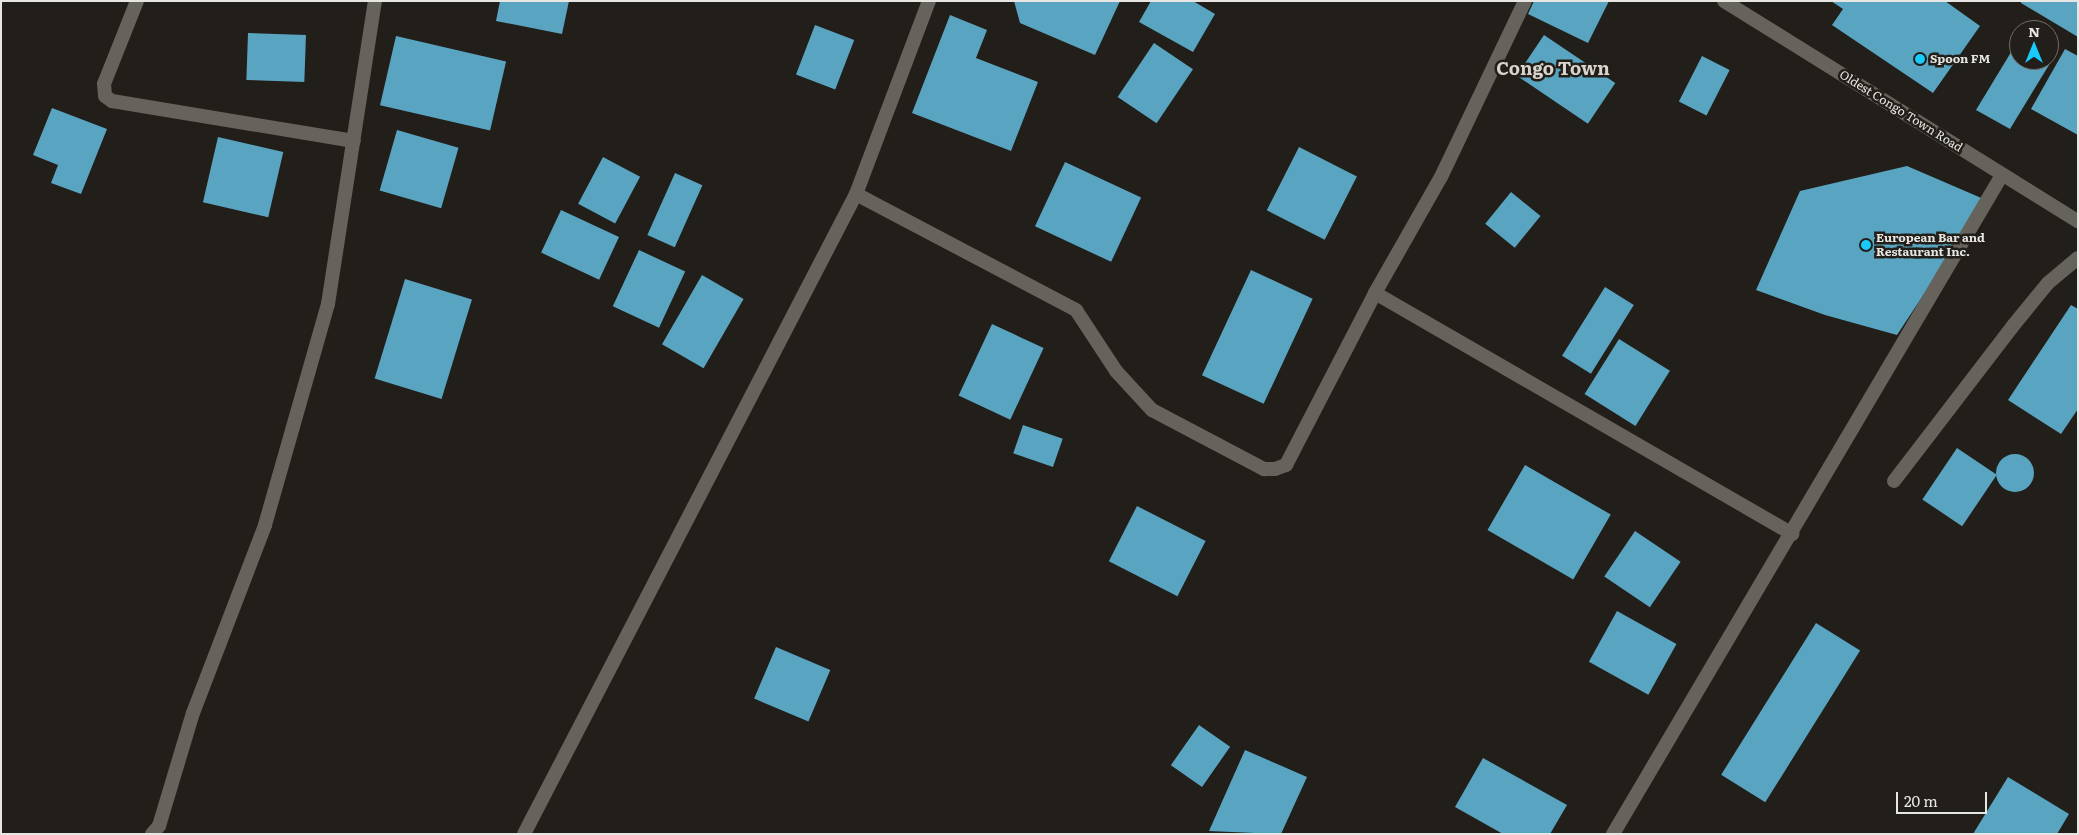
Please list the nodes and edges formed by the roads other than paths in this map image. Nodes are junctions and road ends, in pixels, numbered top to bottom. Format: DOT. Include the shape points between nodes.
graph roads {
  1 [pos="138,1"];
  2 [pos="375,1"];
  3 [pos="929,1"];
  4 [pos="1525,1"];
  5 [pos="1724,1"];
  6 [pos="354,141"];
  7 [pos="2002,174"];
  8 [pos="856,194"];
  9 [pos="2078,221"];
  10 [pos="2078,258"];
  11 [pos="1375,293"];
  12 [pos="1894,481"];
  13 [pos="1792,534"];
  14 [pos="152,834"];
  15 [pos="524,834"];
  16 [pos="1612,834"];
  1 -- 6 [label="street" via="104,84 104,96 112,101"];
  2 -- 6 [label="street"];
  3 -- 8 [label="street"];
  4 -- 11 [label="street" via="1441,177"];
  5 -- 7 [label="street, Oldest Congo Town Road"];
  6 -- 14 [label="street" via="328,304 265,525 193,713 159,826"];
  7 -- 9 [label="street, Oldest Congo Town Road"];
  7 -- 13 [label="street"];
  8 -- 11 [label="street" via="1076,310 1116,371 1152,410 1264,469 1286,465"];
  8 -- 15 [label="street"];
  10 -- 12 [label="street" via="2048,284 2012,326"];
  11 -- 13 [label="street"];
  13 -- 16 [label="street"];
}
